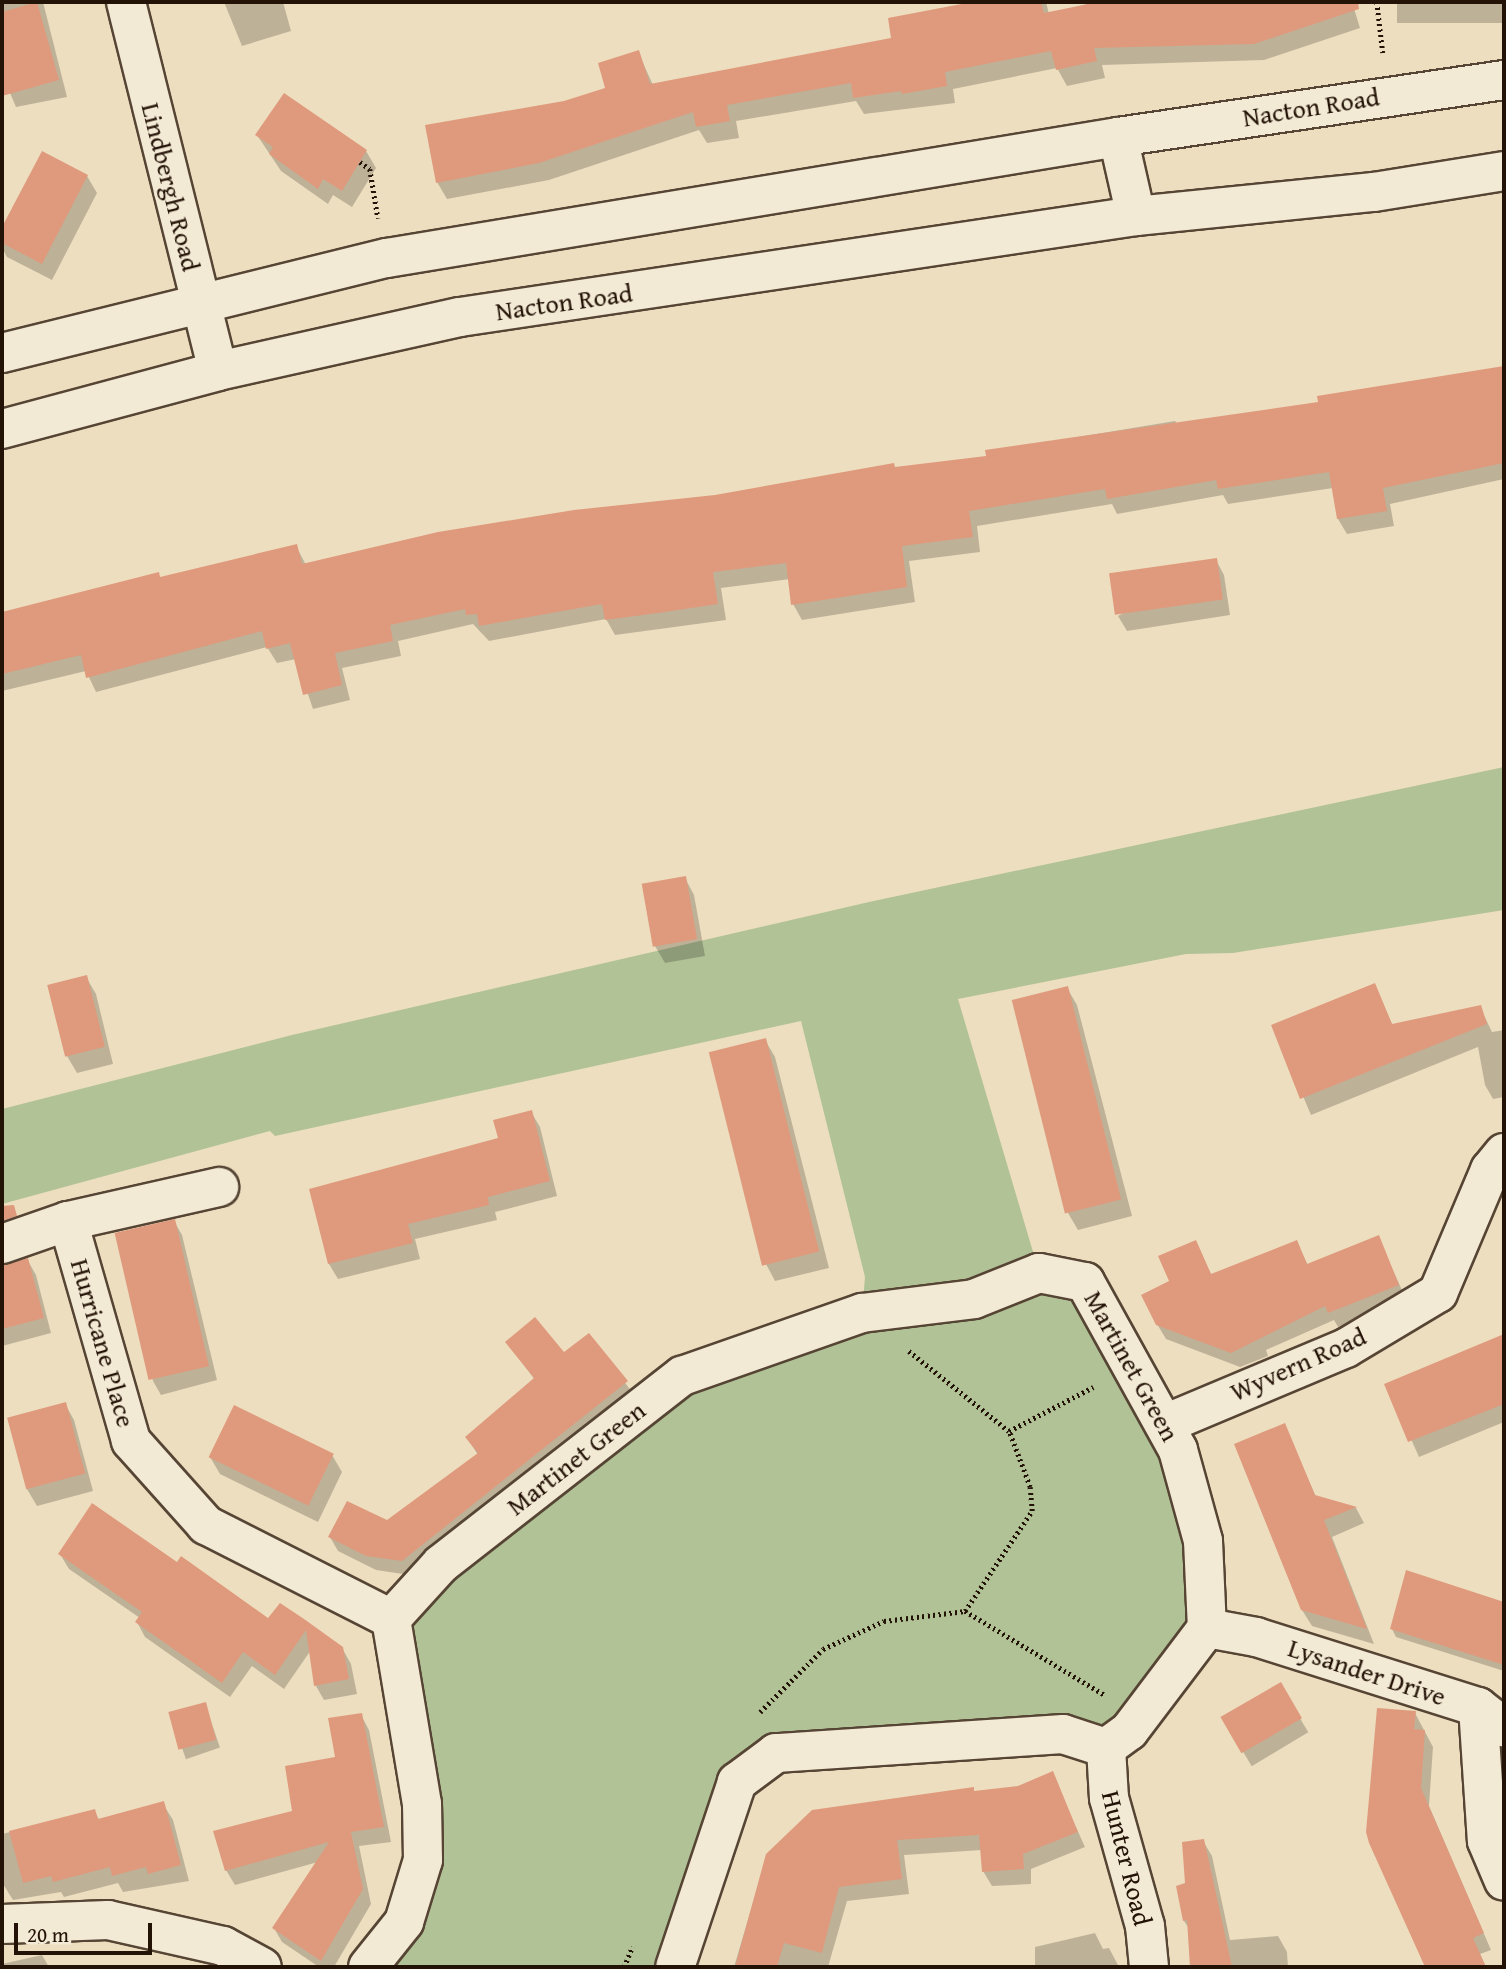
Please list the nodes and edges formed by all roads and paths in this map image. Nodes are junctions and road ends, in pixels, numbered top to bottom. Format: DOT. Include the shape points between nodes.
graph roads {
  1 [pos="126,2"];
  2 [pos="1377,2"];
  3 [pos="1504,80"];
  4 [pos="1388,94"];
  5 [pos="1118,137"];
  6 [pos="360,162"];
  7 [pos="1504,171"];
  8 [pos="1136,216"];
  9 [pos="387,258"];
  10 [pos="199,302"];
  11 [pos="2,353"];
  12 [pos="218,371"];
  13 [pos="2,429"];
  14 [pos="1504,1153"];
  15 [pos="219,1187"];
  16 [pos="68,1221"];
  17 [pos="2,1244"];
  18 [pos="862,1313"];
  19 [pos="1134,1366"];
  20 [pos="1165,1424"];
  21 [pos="1009,1431"];
  22 [pos="965,1611"];
  23 [pos="391,1619"];
  24 [pos="1207,1628"];
  25 [pos="754,1717"];
  26 [pos="1491,1717"];
  27 [pos="1118,1740"];
  28 [pos="1504,1881"];
  29 [pos="2,1924"];
  30 [pos="634,1942"];
  31 [pos="262,1967"];
  32 [pos="368,1967"];
  33 [pos="624,1967"];
  34 [pos="675,1967"];
  35 [pos="1149,1967"];
  1 -- 10 [label="street, Lindbergh Road"];
  2 -- 4 [label="path"];
  3 -- 4 [label="street, Nacton Road"];
  4 -- 5 [label="street, Nacton Road"];
  5 -- 8 [label="street"];
  5 -- 9 [label="street, Nacton Road"];
  6 -- 9 [label="path" via="370,169"];
  7 -- 8 [label="street, Nacton Road" via="1374,192"];
  8 -- 12 [label="street, Nacton Road" via="460,317"];
  9 -- 10 [label="street, Nacton Road"];
  10 -- 11 [label="street, Nacton Road"];
  10 -- 12 [label="street, Lindbergh Road"];
  12 -- 13 [label="street, Nacton Road"];
  14 -- 20 [label="street, Wyvern Road" via="1490,1170 1438,1293 1346,1348"];
  15 -- 16 [label="street, Hurricane Place"];
  16 -- 17 [label="street, Hurricane Place"];
  16 -- 23 [label="street, Hurricane Place" via="131,1441 206,1525"];
  18 -- 19 [label="street, Martinet Green" via="974,1299 1039,1272 1085,1282"];
  18 -- 21 [label="path"];
  18 -- 23 [label="street, Martinet Green" via="682,1376 441,1564"];
  19 -- 20 [label="street, Martinet Green"];
  19 -- 21 [label="path"];
  20 -- 24 [label="street, Martinet Green" via="1178,1450 1203,1541"];
  21 -- 22 [label="path" via="1030,1487 1032,1511"];
  22 -- 25 [label="path" via="884,1621 823,1649"];
  22 -- 27 [label="path" via="1102,1691"];
  23 -- 32 [label="street" via="422,1804 423,1860 404,1922"];
  24 -- 26 [label="street, Lysander Drive" via="1255,1637"];
  24 -- 27 [label="street"];
  26 -- 28 [label="street, Lysander Drive" via="1487,1841"];
  27 -- 34 [label="street" via="1063,1734 776,1753 737,1782"];
  27 -- 35 [label="street, Hunter Road" via="1108,1798 1144,1926"];
  29 -- 31 [label="street" via="108,1920 223,1946"];
  30 -- 33 [label="path"];
}
